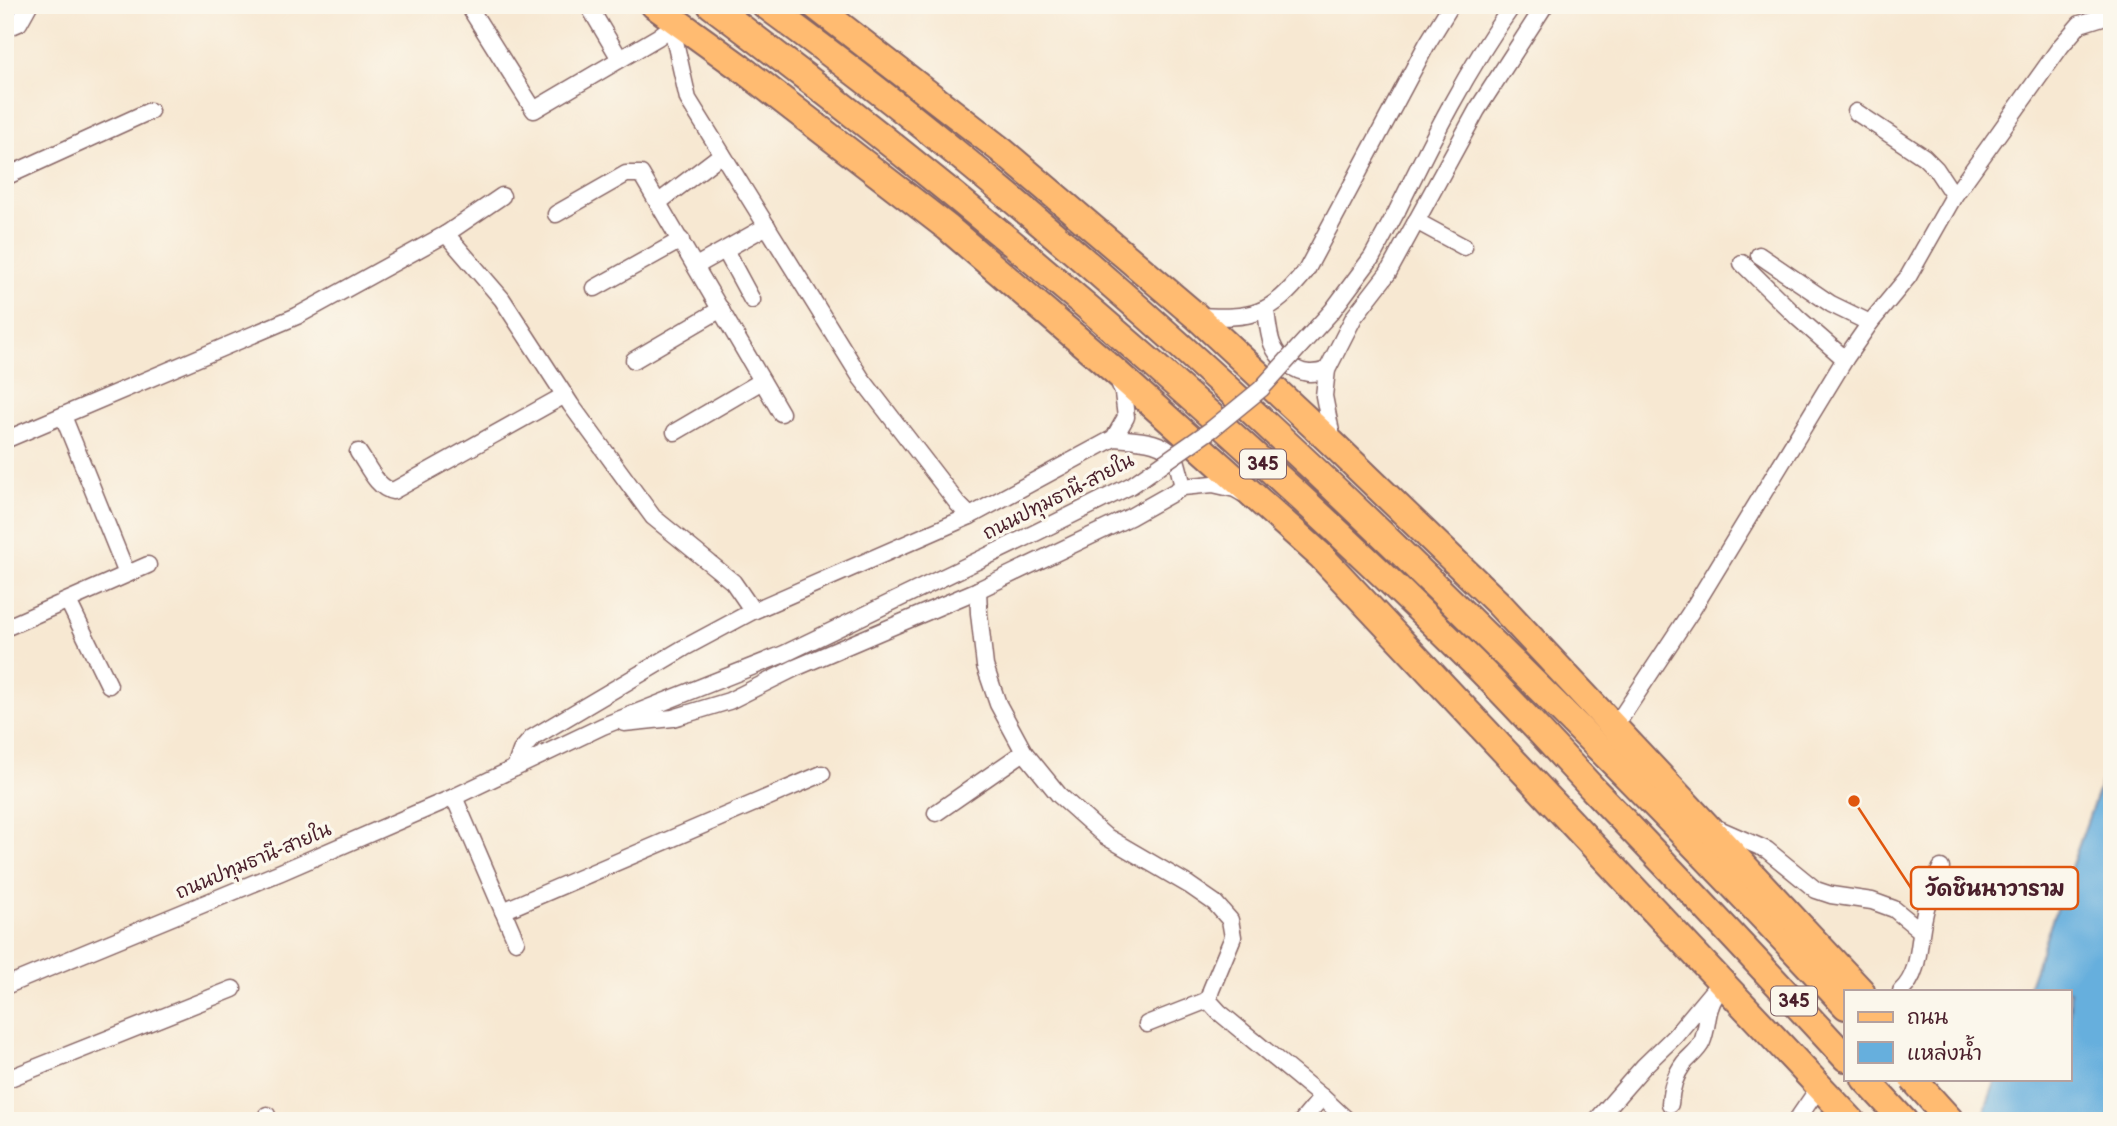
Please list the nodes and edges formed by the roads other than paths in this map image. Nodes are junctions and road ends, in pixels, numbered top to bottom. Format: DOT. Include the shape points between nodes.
graph roads {
  1 [pos="29,5"];
  2 [pos="468,5"];
  3 [pos="588,5"];
  4 [pos="654,5"];
  5 [pos="711,5"];
  6 [pos="765,5"];
  7 [pos="814,5"];
  8 [pos="1451,5"];
  9 [pos="1513,5"];
  10 [pos="1545,5"];
  11 [pos="2112,14"];
  12 [pos="678,22"];
  13 [pos="742,28"];
  14 [pos="5,29"];
  15 [pos="620,59"];
  16 [pos="788,103"];
  17 [pos="150,111"];
  18 [pos="1856,112"];
  19 [pos="722,154"];
  20 [pos="5,177"];
  21 [pos="502,196"];
  22 [pos="1954,196"];
  23 [pos="659,202"];
  24 [pos="556,214"];
  25 [pos="1416,221"];
  26 [pos="767,226"];
  27 [pos="446,234"];
  28 [pos="681,240"];
  29 [pos="1464,247"];
  30 [pos="725,250"];
  31 [pos="1759,255"];
  32 [pos="1742,263"];
  33 [pos="696,266"];
  34 [pos="595,288"];
  35 [pos="752,300"];
  36 [pos="721,309"];
  37 [pos="1266,310"];
  38 [pos="1196,316"];
  39 [pos="1870,323"];
  40 [pos="1845,359"];
  41 [pos="634,360"];
  42 [pos="1327,370"];
  43 [pos="1116,373"];
  44 [pos="762,381"];
  45 [pos="565,394"];
  46 [pos="781,413"];
  47 [pos="63,416"];
  48 [pos="675,432"];
  49 [pos="1114,438"];
  50 [pos="5,440"];
  51 [pos="1333,444"];
  52 [pos="358,452"];
  53 [pos="1183,487"];
  54 [pos="1382,492"];
  55 [pos="1274,512"];
  56 [pos="970,516"];
  57 [pos="1321,556"];
  58 [pos="148,565"];
  59 [pos="127,574"];
  60 [pos="978,590"];
  61 [pos="68,601"];
  62 [pos="753,611"];
  63 [pos="5,628"];
  64 [pos="1493,642"];
  65 [pos="1474,663"];
  66 [pos="109,685"];
  67 [pos="603,726"];
  68 [pos="1614,728"];
  69 [pos="1024,752"];
  70 [pos="515,768"];
  71 [pos="822,774"];
  72 [pos="454,797"];
  73 [pos="936,813"];
  74 [pos="1700,821"];
  75 [pos="1941,869"];
  76 [pos="503,911"];
  77 [pos="1921,931"];
  78 [pos="516,940"];
  79 [pos="1723,983"];
  80 [pos="5,986"];
  81 [pos="233,989"];
  82 [pos="1860,990"];
  83 [pos="1902,990"];
  84 [pos="1208,1000"];
  85 [pos="1844,1004"];
  86 [pos="1147,1024"];
  87 [pos="1844,1056"];
  88 [pos="5,1080"];
  89 [pos="1866,1080"];
  90 [pos="1914,1080"];
  91 [pos="1930,1080"];
  92 [pos="1820,1086"];
  93 [pos="1322,1097"];
  94 [pos="1670,1104"];
  95 [pos="1302,1121"];
  96 [pos="1348,1121"];
  97 [pos="1596,1121"];
  98 [pos="1796,1121"];
  99 [pos="1852,1121"];
  100 [pos="1904,1121"];
  101 [pos="1915,1121"];
  102 [pos="1951,1121"];
  1 -- 14 [label="street" via="19,23"];
  2 -- 15 [label="street" via="534,110"];
  3 -- 15 [label="street"];
  4 -- 12 [label="main road"];
  5 -- 13 [label="main road, 345"];
  6 -- 64 [label="main road, 345" via="986,176 1159,327 1313,467"];
  7 -- 38 [label="main road" via="1001,150"];
  8 -- 37 [label="street" via="1306,271"];
  9 -- 67 [label="street, ถนนปทุมธานี-สายใน, bridge" via="1461,87 1372,257 1332,311 1261,389 1212,429 1132,485 1029,536 783,654"];
  10 -- 25 [label="street" via="1477,110"];
  11 -- 22 [label="street" via="2080,24"];
  12 -- 15 [label="street"];
  12 -- 16 [label="main road"];
  12 -- 19 [label="street" via="674,37 688,99"];
  13 -- 16 [label="main road"];
  13 -- 65 [label="main road, 345" via="967,204 1138,350"];
  16 -- 43 [label="main road" via="948,228"];
  17 -- 20 [label="street"];
  18 -- 22 [label="street" via="1924,157"];
  19 -- 23 [label="street"];
  19 -- 26 [label="street"];
  21 -- 27 [label="street"];
  22 -- 39 [label="street" via="1908,277"];
  23 -- 24 [label="street" via="641,174 626,174"];
  23 -- 28 [label="street"];
  25 -- 29 [label="street"];
  25 -- 42 [label="street" via="1388,273 1354,317"];
  26 -- 30 [label="street"];
  26 -- 56 [label="street" via="861,378"];
  27 -- 45 [label="street" via="502,299"];
  27 -- 47 [label="street" via="297,316"];
  28 -- 33 [label="street"];
  28 -- 34 [label="street"];
  30 -- 33 [label="street"];
  30 -- 35 [label="street"];
  31 -- 39 [label="street" via="1831,304"];
  32 -- 40 [label="street"];
  33 -- 36 [label="street"];
  36 -- 41 [label="street"];
  36 -- 44 [label="street"];
  37 -- 38 [label="street" via="1249,316"];
  37 -- 42 [label="street" via="1270,341 1279,358 1299,372"];
  38 -- 51 [label="main road"];
  39 -- 40 [label="street"];
  40 -- 68 [label="street" via="1692,610"];
  42 -- 51 [label="street" via="1324,396"];
  43 -- 49 [label="street, ถนนปทุมธานี-สายใน" via="1126,417"];
  43 -- 55 [label="main road"];
  44 -- 46 [label="street"];
  44 -- 48 [label="street"];
  45 -- 52 [label="street" via="393,491 380,484"];
  45 -- 62 [label="street" via="653,517 733,582"];
  47 -- 50 [label="street"];
  47 -- 59 [label="street"];
  49 -- 53 [label="street" via="1164,447 1175,458"];
  49 -- 56 [label="street, ถนนปทุมธานี-สายใน"];
  51 -- 54 [label="main road"];
  53 -- 55 [label="street" via="1213,484 1235,489"];
  53 -- 60 [label="street"];
  54 -- 64 [label="main road"];
  54 -- 68 [label="main road" via="1499,604"];
  55 -- 57 [label="main road"];
  56 -- 62 [label="street, ถนนปทุมธานี-สายใน"];
  57 -- 65 [label="main road"];
  57 -- 79 [label="main road"];
  58 -- 59 [label="street"];
  59 -- 61 [label="street"];
  60 -- 67 [label="street" via="729,701 673,718"];
  60 -- 69 [label="street" via="985,666 998,704"];
  61 -- 63 [label="street"];
  61 -- 66 [label="street"];
  62 -- 70 [label="street, ถนนปทุมธานี-สายใน" via="532,738"];
  64 -- 85 [label="main road, 345"];
  65 -- 87 [label="main road, 345"];
  67 -- 70 [label="street, ถนนปทุมธานี-สายใน"];
  68 -- 74 [label="main road"];
  69 -- 73 [label="street"];
  69 -- 84 [label="street" via="1059,794 1105,836 1215,903 1230,920 1233,937"];
  70 -- 72 [label="street, ถนนปทุมธานี-สายใน"];
  71 -- 76 [label="street"];
  72 -- 76 [label="street"];
  72 -- 80 [label="street, ถนนปทุมธานี-สายใน"];
  74 -- 77 [label="street" via="1767,850 1816,890 1894,909"];
  74 -- 82 [label="main road"];
  75 -- 77 [label="street"];
  76 -- 78 [label="street"];
  77 -- 83 [label="street" via="1914,973"];
  79 -- 92 [label="main road"];
  79 -- 94 [label="street" via="1709,1008 1701,1044 1674,1082"];
  79 -- 97 [label="street"];
  81 -- 88 [label="street"];
  84 -- 86 [label="street"];
  84 -- 93 [label="street"];
  89 -- 100 [label="main road"];
  90 -- 102 [label="main road, bridge"];
  91 -- 101 [label="main road" via="1930,1098"];
  92 -- 98 [label="street"];
  92 -- 99 [label="main road"];
  93 -- 95 [label="street"];
  93 -- 96 [label="street"];
}
